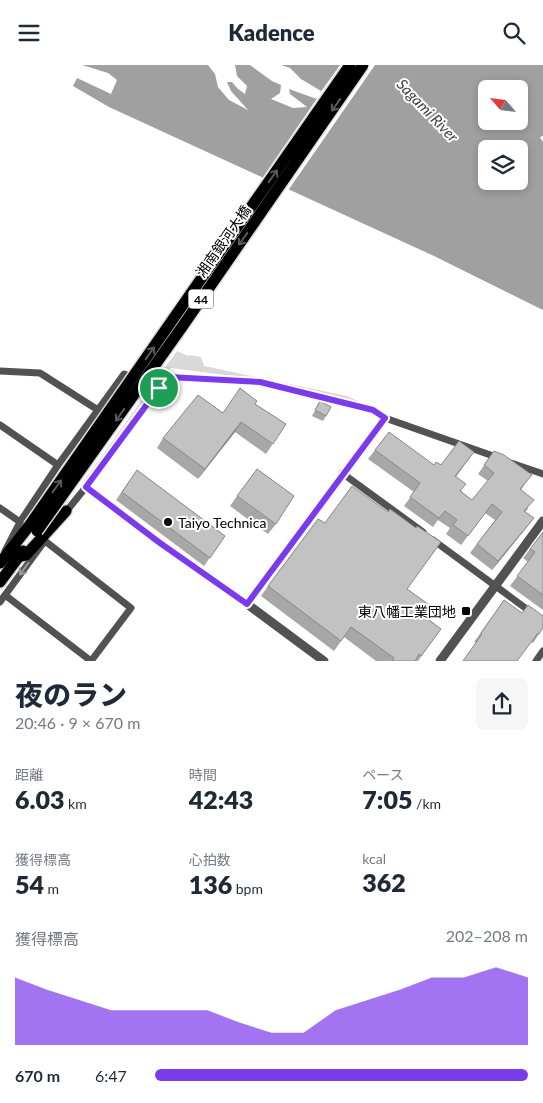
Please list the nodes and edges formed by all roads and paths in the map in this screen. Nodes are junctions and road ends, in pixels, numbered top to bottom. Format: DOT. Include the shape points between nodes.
graph roads {
  1 [pos="350,65"];
  2 [pos="363,65"];
  3 [pos="0,371"];
  4 [pos="159,388"];
  5 [pos="98,410"];
  6 [pos="385,418"];
  7 [pos="0,425"];
  8 [pos="58,465"];
  9 [pos="342,473"];
  10 [pos="543,474"];
  11 [pos="86,487"];
  12 [pos="0,508"];
  13 [pos="66,511"];
  14 [pos="543,521"];
  15 [pos="28,526"];
  16 [pos="45,541"];
  17 [pos="18,557"];
  18 [pos="0,563"];
  19 [pos="0,582"];
  20 [pos="495,586"];
  21 [pos="5,595"];
  22 [pos="0,602"];
  23 [pos="247,604"];
  24 [pos="543,621"];
  25 [pos="543,651"];
  26 [pos="324,661"];
  27 [pos="440,661"];
  28 [pos="536,661"];
  15 -- 1 [label="main road, 湘南銀河大橋 / 44, one-way, bridge"];
  2 -- 15 [label="main road, 湘南銀河大橋 / 44, one-way, bridge" via="182,327"];
  3 -- 5 [label="street" via="40,373"];
  4 -- 5 [label="street" via="124,374"];
  4 -- 6 [label="street" via="169,377 260,382 373,410"];
  4 -- 11 [label="street"];
  5 -- 8 [label="street"];
  6 -- 9 [label="street"];
  6 -- 10 [label="street"];
  7 -- 8 [label="street"];
  8 -- 15 [label="street"];
  9 -- 20 [label="street"];
  9 -- 23 [label="street"];
  11 -- 13 [label="street"];
  11 -- 23 [label="street"];
  12 -- 15 [label="street"];
  13 -- 16 [label="street"];
  13 -- 17 [label="main road" via="26,555"];
  14 -- 20 [label="street"];
  15 -- 17 [label="main road, 44"];
  15 -- 18 [label="main road, 44"];
  16 -- 21 [label="street, one-way"];
  16 -- 21 [label="street" via="131,608 91,661"];
  17 -- 19 [label="main road, 44"];
  20 -- 24 [label="street"];
  20 -- 27 [label="street"];
  21 -- 22 [label="street"];
  23 -- 26 [label="street"];
  25 -- 28 [label="street"];
}
